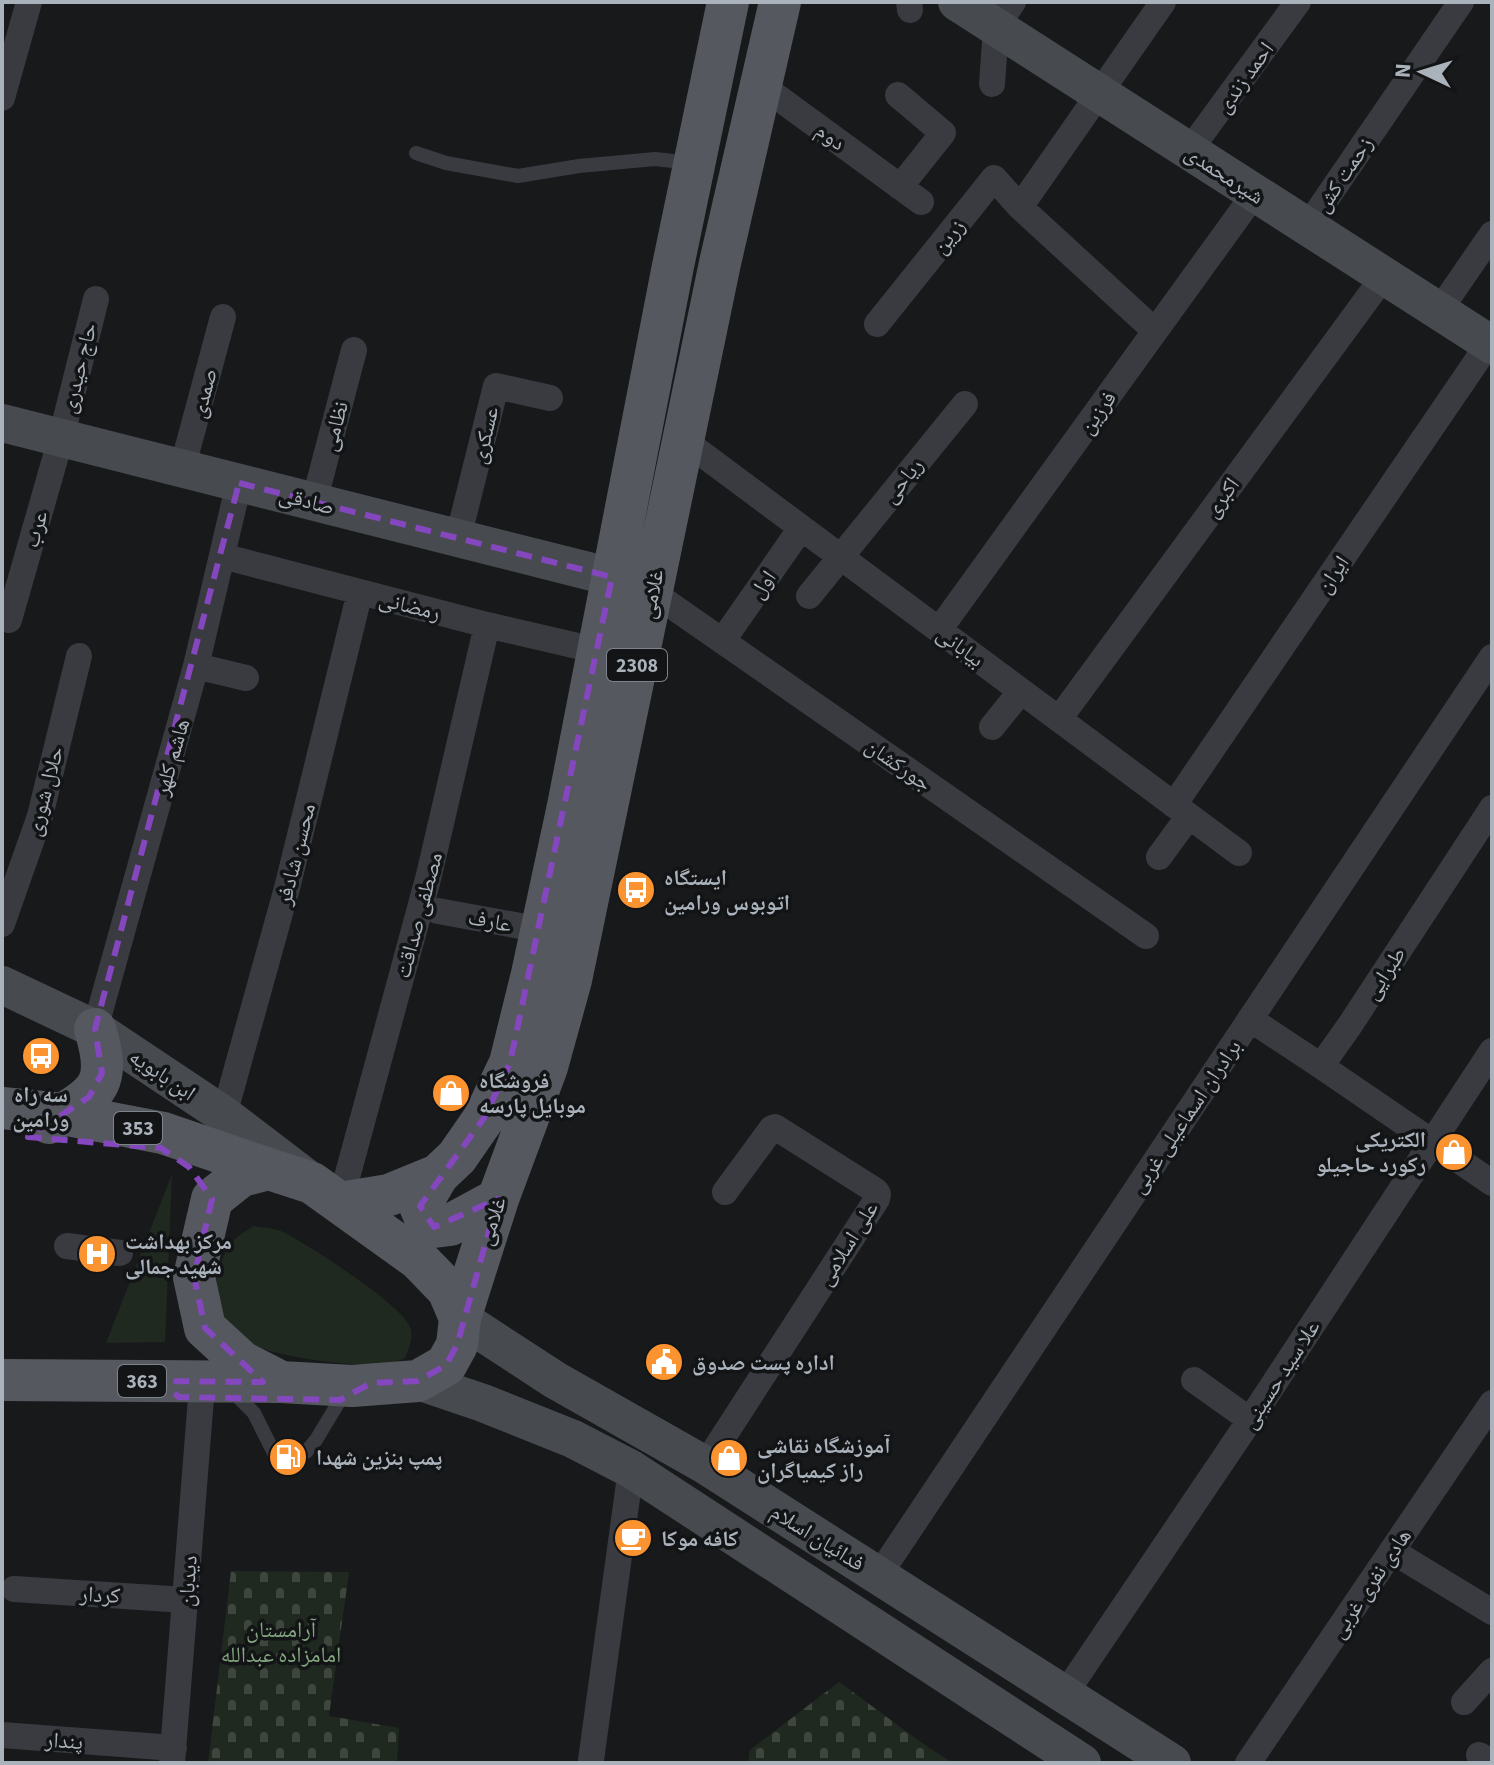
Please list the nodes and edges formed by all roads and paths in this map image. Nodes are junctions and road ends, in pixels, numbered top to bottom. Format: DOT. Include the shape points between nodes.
graph roads {
  1 [pos="29,2"];
  2 [pos="728,2"];
  3 [pos="780,2"];
  4 [pos="957,2"];
  5 [pos="1163,2"];
  6 [pos="1298,2"];
  7 [pos="1461,2"];
  8 [pos="1004,14"];
  9 [pos="7,61"];
  10 [pos="992,84"];
  11 [pos="761,85"];
  12 [pos="1100,93"];
  13 [pos="898,95"];
  14 [pos="2,98"];
  15 [pos="1189,151"];
  16 [pos="416,153"];
  17 [pos="695,163"];
  18 [pos="1255,193"];
  19 [pos="1020,207"];
  20 [pos="1307,227"];
  21 [pos="1492,234"];
  22 [pos="1384,276"];
  23 [pos="96,299"];
  24 [pos="1439,311"];
  25 [pos="223,317"];
  26 [pos="877,324"];
  27 [pos="1155,331"];
  28 [pos="1490,344"];
  29 [pos="354,350"];
  30 [pos="550,398"];
  31 [pos="965,404"];
  32 [pos="2,423"];
  33 [pos="61,438"];
  34 [pos="682,439"];
  35 [pos="182,469"];
  36 [pos="239,483"];
  37 [pos="314,502"];
  38 [pos="801,528"];
  39 [pos="458,538"];
  40 [pos="222,556"];
  41 [pos="840,557"];
  42 [pos="612,577"];
  43 [pos="360,592"];
  44 [pos="652,592"];
  45 [pos="809,596"];
  46 [pos="9,620"];
  47 [pos="487,625"];
  48 [pos="939,630"];
  49 [pos="723,640"];
  50 [pos="599,651"];
  51 [pos="79,656"];
  52 [pos="1492,657"];
  53 [pos="196,666"];
  54 [pos="246,678"];
  55 [pos="1021,691"];
  56 [pos="1059,719"];
  57 [pos="992,727"];
  58 [pos="1492,808"];
  59 [pos="1182,810"];
  60 [pos="1239,853"];
  61 [pos="1159,857"];
  62 [pos="438,911"];
  63 [pos="2,924"];
  64 [pos="542,930"];
  65 [pos="1146,936"];
  66 [pos="2,985"];
  67 [pos="1250,1019"];
  68 [pos="95,1029"];
  69 [pos="1492,1051"];
  70 [pos="1321,1066"];
  71 [pos="63,1114"];
  72 [pos="224,1115"];
  73 [pos="11,1126"];
  74 [pos="1432,1142"];
  75 [pos="269,1169"];
  76 [pos="438,1175"];
  77 [pos="1492,1183"];
  78 [pos="725,1192"];
  79 [pos="326,1193"];
  80 [pos="212,1199"];
  81 [pos="498,1199"];
  82 [pos="67,1246"];
  83 [pos="120,1253"];
  84 [pos="460,1318"];
  85 [pos="2,1380"];
  86 [pos="1194,1380"];
  87 [pos="158,1381"];
  88 [pos="418,1381"];
  89 [pos="281,1382"];
  90 [pos="356,1392"];
  91 [pos="201,1398"];
  92 [pos="241,1400"];
  93 [pos="1492,1403"];
  94 [pos="1250,1420"];
  95 [pos="705,1465"];
  96 [pos="631,1469"];
  97 [pos="1392,1551"];
  98 [pos="879,1575"];
  99 [pos="14,1589"];
  100 [pos="186,1600"];
  101 [pos="1492,1612"];
  102 [pos="1492,1671"];
  103 [pos="1065,1694"];
  104 [pos="1464,1702"];
  105 [pos="2,1735"];
  106 [pos="173,1756"];
  107 [pos="591,1760"];
  108 [pos="1082,1763"];
  109 [pos="1172,1763"];
  110 [pos="1248,1763"];
  1 -- 9 [label="street"];
  2 -- 17 [label="main road, غلامی / 2308"];
  3 -- 11 [label="main road, غلامی / 2308"];
  4 -- 8 [label="street, شیرمحمدی"];
  5 -- 12 [label="street"];
  6 -- 15 [label="street, احمد زندی"];
  7 -- 20 [label="street, زحمت کش"];
  8 -- 10 [label="street"];
  8 -- 12 [label="street, شیرمحمدی"];
  9 -- 14 [label="street"];
  11 -- 13 [label="street, دوم" via="910,195 943,133"];
  11 -- 34 [label="main road, غلامی / 2308"];
  12 -- 15 [label="street, شیرمحمدی"];
  12 -- 19 [label="street"];
  15 -- 18 [label="street, شیرمحمدی"];
  16 -- 17 [label="lane" via="518,176 655,159"];
  17 -- 42 [label="main road, غلامی / 2308"];
  18 -- 20 [label="street, شیرمحمدی"];
  18 -- 27 [label="street, فرزین"];
  19 -- 26 [label="street, زرین" via="994,178"];
  19 -- 27 [label="street, زرین"];
  20 -- 22 [label="street, شیرمحمدی"];
  21 -- 24 [label="street"];
  22 -- 24 [label="street, شیرمحمدی"];
  22 -- 56 [label="street, اکبری"];
  23 -- 33 [label="street, حاج حیدری"];
  24 -- 28 [label="street, شیرمحمدی"];
  25 -- 35 [label="street, صمدی"];
  27 -- 48 [label="street, فرزین"];
  28 -- 59 [label="street, ایران"];
  29 -- 37 [label="street, نظامی"];
  30 -- 39 [label="street, عسکری" via="496,386"];
  31 -- 41 [label="street, ریاحی"];
  32 -- 33 [label="street, صادقی"];
  33 -- 35 [label="street, صادقی"];
  33 -- 46 [label="street, عرب"];
  34 -- 38 [label="street, بیابانی"];
  34 -- 44 [label="main road, غلامی / 2308"];
  35 -- 36 [label="street, صادقی"];
  36 -- 37 [label="street, صادقی"];
  36 -- 40 [label="street, هاشم کلهر"];
  37 -- 39 [label="street, صادقی"];
  38 -- 41 [label="street, بیابانی"];
  38 -- 49 [label="street, اول"];
  39 -- 42 [label="street, صادقی"];
  40 -- 43 [label="street, رمضانی"];
  40 -- 53 [label="street, هاشم کلهر"];
  41 -- 45 [label="street"];
  41 -- 48 [label="street, بیابانی"];
  42 -- 50 [label="main road, غلامی / 2308"];
  43 -- 47 [label="street, رمضانی"];
  43 -- 72 [label="street, محسن شادفر"];
  44 -- 49 [label="street, جورکشان"];
  44 -- 81 [label="main road, غلامی / 2308" via="571,980 547,1067"];
  47 -- 50 [label="street, رمضانی"];
  47 -- 79 [label="street, مصطفی صداقت" via="429,875"];
  48 -- 55 [label="street, بیابانی"];
  49 -- 65 [label="street, جورکشان"];
  50 -- 64 [label="main road, غلامی / 2308"];
  51 -- 63 [label="street, حلال شوری" via="40,816"];
  52 -- 67 [label="street, برادران اسماعیلی غربی"];
  53 -- 54 [label="street"];
  53 -- 68 [label="street, هاشم کلهر"];
  55 -- 56 [label="street, بیابانی"];
  55 -- 57 [label="street"];
  56 -- 59 [label="street, بیابانی"];
  58 -- 70 [label="street, طبرایی"];
  59 -- 60 [label="street, بیابانی"];
  59 -- 61 [label="street"];
  62 -- 64 [label="street, عارف"];
  64 -- 76 [label="main road, غلامی / 2308" via="510,1063 484,1118"];
  66 -- 68 [label="street, ابن بابویه"];
  67 -- 70 [label="street"];
  67 -- 98 [label="street, برادران اسماعیلی غربی"];
  68 -- 71 [label="main road" via="102,1073 94,1092"];
  68 -- 72 [label="street, ابن بابویه"];
  69 -- 74 [label="street, علا سید حسینی"];
  70 -- 74 [label="street"];
  71 -- 73 [label="main road"];
  71 -- 75 [label="main road, 353" via="163,1133"];
  72 -- 79 [label="street, ابن بابویه"];
  73 -- 80 [label="main road, 353" via="161,1148 189,1167"];
  74 -- 77 [label="street"];
  74 -- 94 [label="street, علا سید حسینی"];
  75 -- 79 [label="main road"];
  75 -- 80 [label="main road" via="241,1176"];
  76 -- 79 [label="main road, غلامی / 2308" via="389,1195"];
  76 -- 81 [label="main road" via="420,1206 434,1227 450,1225"];
  78 -- 95 [label="street, علی اسلامی" via="775,1127 878,1194"];
  79 -- 84 [label="main road" via="418,1259 448,1290"];
  80 -- 89 [label="main road" via="194,1277 205,1328 242,1362"];
  81 -- 84 [label="main road, غلامی / 2308"];
  82 -- 83 [label="street"];
  84 -- 88 [label="main road" via="457,1345 446,1365"];
  84 -- 95 [label="street, فدائیان اسلام"];
  85 -- 87 [label="main road, 363"];
  86 -- 94 [label="street"];
  87 -- 89 [label="main road, 363"];
  87 -- 91 [label="street" via="179,1397"];
  88 -- 90 [label="main road"];
  88 -- 96 [label="street, فدائیان اسلام" via="573,1439"];
  89 -- 90 [label="main road" via="352,1386"];
  90 -- 92 [label="street" via="293,1403"];
  90 -- 92 [label="lane" via="306,1452 273,1451 254,1413"];
  91 -- 92 [label="street"];
  91 -- 100 [label="street, دیدبان"];
  93 -- 97 [label="street, هادی نفری غربی"];
  94 -- 103 [label="street, علا سید حسینی"];
  95 -- 98 [label="street, فدائیان اسلام"];
  96 -- 107 [label="street"];
  96 -- 108 [label="street, فدائیان اسلام"];
  97 -- 101 [label="street"];
  97 -- 110 [label="street, هادی نفری غربی"];
  98 -- 103 [label="street, فدائیان اسلام"];
  99 -- 100 [label="street, کردار"];
  100 -- 106 [label="street, دیدبان"];
  102 -- 104 [label="street"];
  103 -- 109 [label="street, فدائیان اسلام"];
  105 -- 106 [label="street, پندار"];
}
